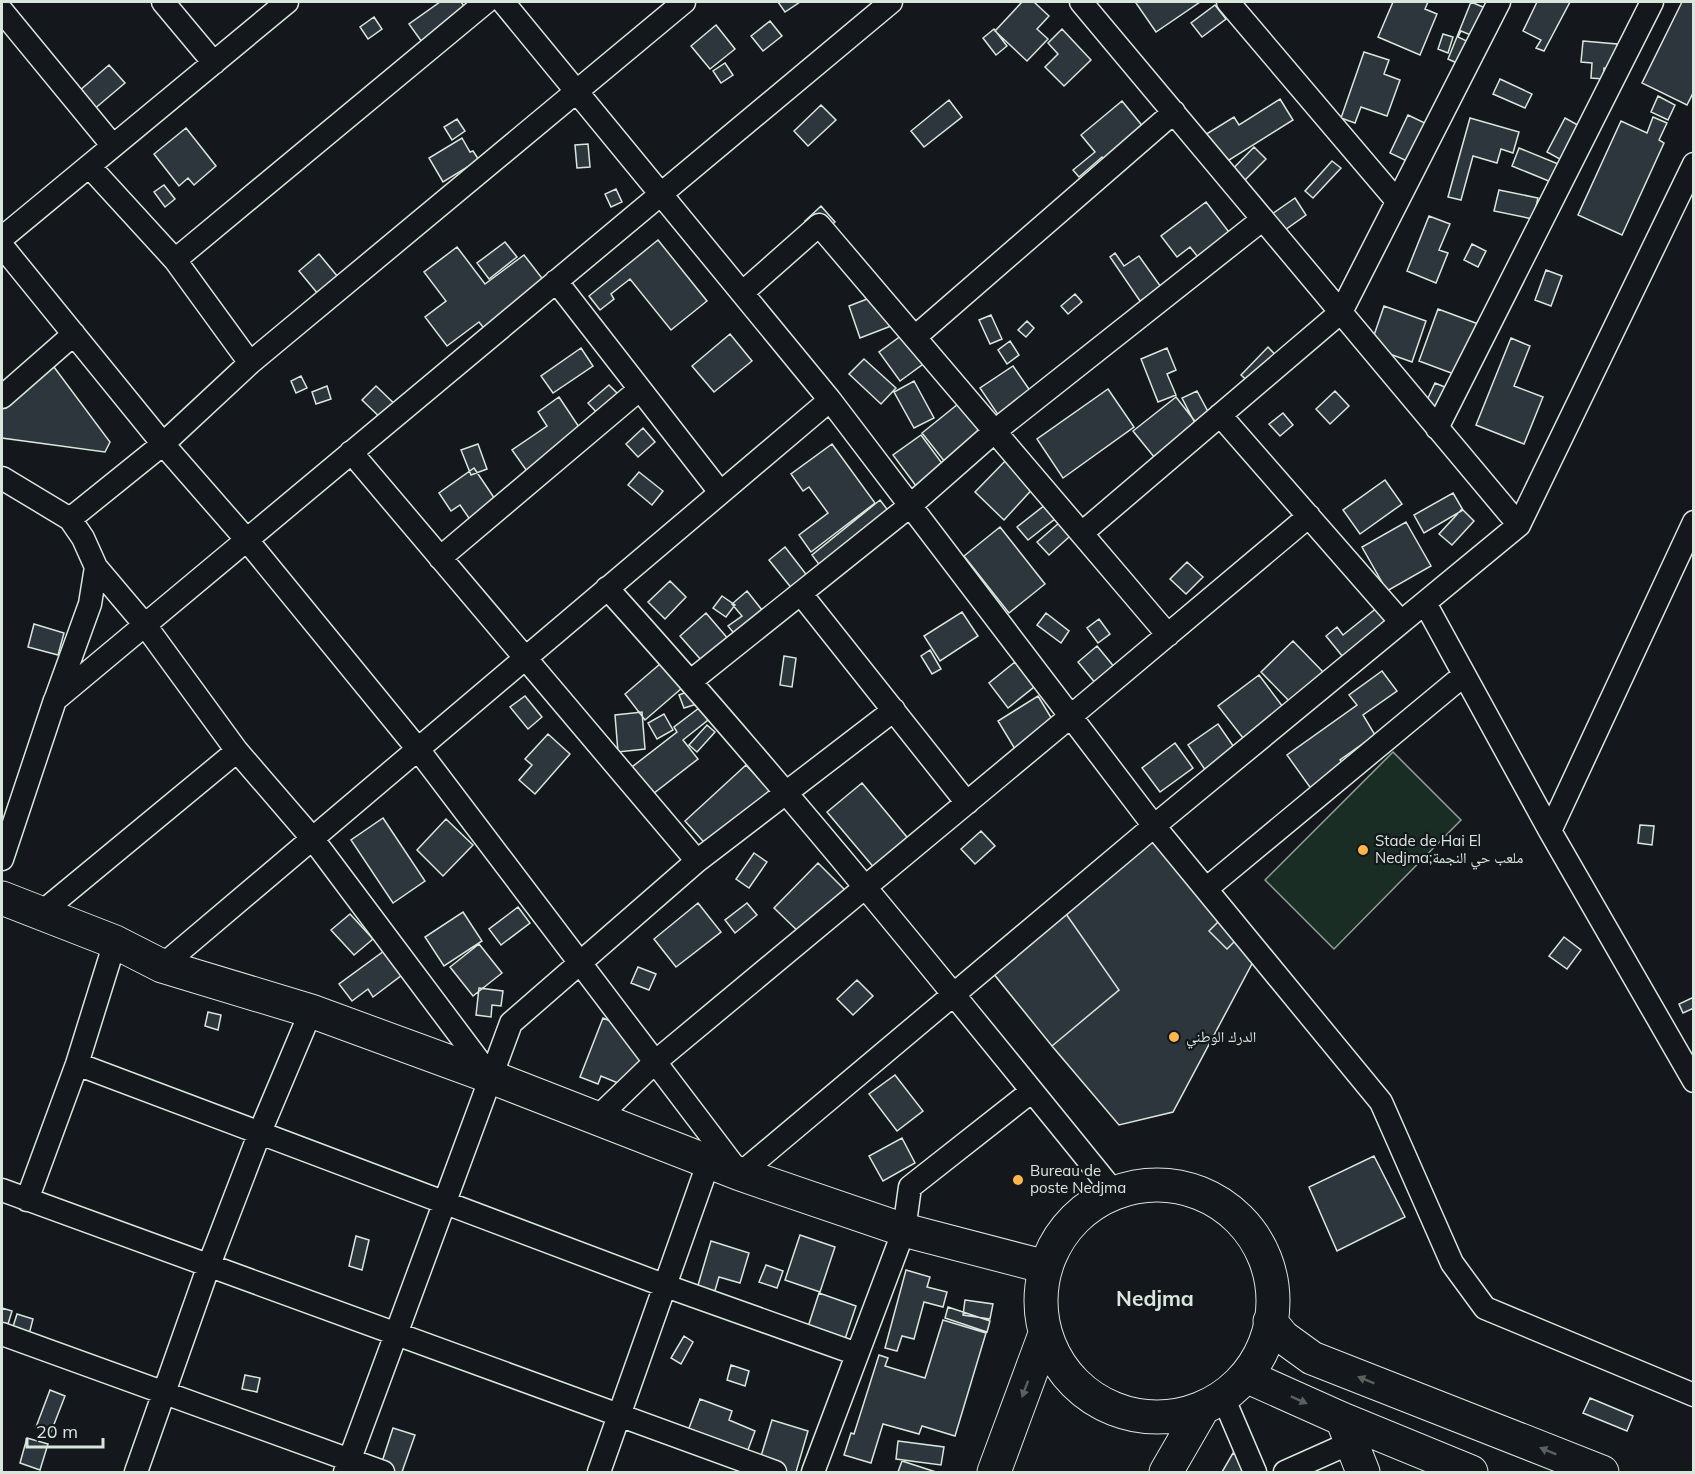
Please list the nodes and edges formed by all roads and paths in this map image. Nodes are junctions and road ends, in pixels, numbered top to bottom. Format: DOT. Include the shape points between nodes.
graph roads {
  1 [pos="162,2"];
  2 [pos="287,2"];
  3 [pos="486,2"];
  4 [pos="503,2"];
  5 [pos="684,2"];
  6 [pos="891,2"];
  7 [pos="1081,2"];
  8 [pos="1228,2"];
  9 [pos="1500,2"];
  10 [pos="1652,2"];
  11 [pos="2,11"];
  12 [pos="214,63"];
  13 [pos="576,90"];
  14 [pos="1174,112"];
  15 [pos="113,146"];
  16 [pos="1694,164"];
  17 [pos="89,166"];
  18 [pos="661,194"];
  19 [pos="1397,201"];
  20 [pos="1263,219"];
  21 [pos="2,238"];
  22 [pos="2,246"];
  23 [pos="175,260"];
  24 [pos="556,281"];
  25 [pos="742,292"];
  26 [pos="1341,312"];
  27 [pos="74,334"];
  28 [pos="915,337"];
  29 [pos="250,363"];
  30 [pos="640,389"];
  31 [pos="2,398"];
  32 [pos="830,399"];
  33 [pos="1220,415"];
  34 [pos="1437,428"];
  35 [pos="995,431"];
  36 [pos="163,444"];
  37 [pos="351,452"];
  38 [pos="2,478"];
  39 [pos="720,492"];
  40 [pos="911,505"];
  41 [pos="1309,516"];
  42 [pos="70,519"];
  43 [pos="1694,522"];
  44 [pos="1519,525"];
  45 [pos="1082,533"];
  46 [pos="246,539"];
  47 [pos="440,558"];
  48 [pos="96,567"];
  49 [pos="607,588"];
  50 [pos="801,594"];
  51 [pos="1425,603"];
  52 [pos="1401,622"];
  53 [pos="145,625"];
  54 [pos="1168,635"];
  55 [pos="524,658"];
  56 [pos="1464,675"];
  57 [pos="691,681"];
  58 [pos="55,700"];
  59 [pos="894,710"];
  60 [pos="1071,716"];
  61 [pos="417,748"];
  62 [pos="237,751"];
  63 [pos="785,793"];
  64 [pos="968,802"];
  65 [pos="1154,826"];
  66 [pos="1550,831"];
  67 [pos="312,838"];
  68 [pos="2,859"];
  69 [pos="697,861"];
  70 [pos="864,888"];
  71 [pos="1206,889"];
  72 [pos="2,898"];
  73 [pos="41,913"];
  74 [pos="114,942"];
  75 [pos="580,963"];
  76 [pos="162,966"];
  77 [pos="954,994"];
  78 [pos="311,1011"];
  79 [pos="655,1062"];
  80 [pos="77,1064"];
  81 [pos="491,1077"];
  82 [pos="1694,1081"];
  83 [pos="1032,1091"];
  84 [pos="597,1118"];
  85 [pos="260,1132"];
  86 [pos="709,1161"];
  87 [pos="740,1174"];
  88 [pos="2,1190"];
  89 [pos="1114,1192"];
  90 [pos="27,1200"];
  91 [pos="445,1201"];
  92 [pos="904,1230"];
  93 [pos="209,1265"];
  94 [pos="1046,1267"];
  95 [pos="666,1286"];
  96 [pos="1270,1321"];
  97 [pos="396,1333"];
  98 [pos="2,1334"];
  99 [pos="1045,1334"];
  100 [pos="857,1354"];
  101 [pos="163,1392"];
  102 [pos="1224,1394"];
  103 [pos="1694,1395"];
  104 [pos="620,1416"];
  105 [pos="1346,1431"];
  106 [pos="347,1466"];
  107 [pos="136,1473"];
  108 [pos="383,1473"];
  109 [pos="599,1473"];
  110 [pos="775,1473"];
  111 [pos="813,1473"];
  112 [pos="994,1473"];
  113 [pos="1166,1473"];
  114 [pos="1255,1473"];
  115 [pos="1284,1473"];
  116 [pos="1363,1473"];
  117 [pos="1472,1473"];
  118 [pos="1602,1473"];
  1 -- 12 [label="street"];
  2 -- 12 [label="street"];
  3 -- 23 [label="street"];
  4 -- 13 [label="street"];
  5 -- 13 [label="street"];
  6 -- 18 [label="street"];
  7 -- 14 [label="street"];
  8 -- 19 [label="street"];
  9 -- 19 [label="street"];
  10 -- 34 [label="street"];
  11 -- 15 [label="street"];
  12 -- 15 [label="street"];
  13 -- 18 [label="street"];
  13 -- 29 [label="street"];
  14 -- 20 [label="street"];
  14 -- 28 [label="street"];
  15 -- 17 [label="street"];
  16 -- 44 [label="street"];
  17 -- 21 [label="street"];
  17 -- 23 [label="street"];
  18 -- 24 [label="street"];
  18 -- 25 [label="street"];
  19 -- 26 [label="street"];
  20 -- 26 [label="street"];
  20 -- 35 [label="street"];
  22 -- 27 [label="street"];
  23 -- 29 [label="street"];
  24 -- 30 [label="street"];
  24 -- 37 [label="street"];
  25 -- 28 [label="street" via="819,225"];
  25 -- 32 [label="street"];
  26 -- 33 [label="street"];
  26 -- 34 [label="street"];
  27 -- 31 [label="street"];
  27 -- 36 [label="street"];
  28 -- 35 [label="street"];
  29 -- 36 [label="street"];
  30 -- 39 [label="street"];
  30 -- 47 [label="street"];
  32 -- 39 [label="street"];
  32 -- 40 [label="street"];
  33 -- 41 [label="street"];
  33 -- 45 [label="street"];
  34 -- 44 [label="street"];
  35 -- 40 [label="street"];
  35 -- 45 [label="street"];
  36 -- 42 [label="street"];
  36 -- 46 [label="street"];
  37 -- 46 [label="street"];
  37 -- 47 [label="street"];
  38 -- 42 [label="street"];
  39 -- 49 [label="street"];
  40 -- 50 [label="street"];
  40 -- 60 [label="street"];
  41 -- 52 [label="street"];
  41 -- 54 [label="street"];
  42 -- 48 [label="street"];
  43 -- 66 [label="street"];
  44 -- 51 [label="street"];
  45 -- 54 [label="street"];
  46 -- 53 [label="street"];
  46 -- 61 [label="street"];
  47 -- 55 [label="street"];
  48 -- 53 [label="street"];
  48 -- 58 [label="street" via="90,604"];
  49 -- 55 [label="street"];
  49 -- 57 [label="street"];
  50 -- 57 [label="street"];
  50 -- 59 [label="street"];
  51 -- 52 [label="street"];
  51 -- 56 [label="street"];
  52 -- 65 [label="street"];
  53 -- 58 [label="street"];
  53 -- 62 [label="street"];
  54 -- 60 [label="street"];
  55 -- 61 [label="street"];
  55 -- 69 [label="street"];
  56 -- 66 [label="street"];
  56 -- 71 [label="street"];
  57 -- 63 [label="street"];
  58 -- 68 [label="street"];
  59 -- 63 [label="street"];
  59 -- 64 [label="street"];
  60 -- 64 [label="street"];
  60 -- 65 [label="street"];
  61 -- 67 [label="street"];
  61 -- 75 [label="street"];
  62 -- 67 [label="street"];
  62 -- 73 [label="street"];
  63 -- 69 [label="street"];
  63 -- 70 [label="street"];
  64 -- 70 [label="street"];
  65 -- 71 [label="street"];
  65 -- 77 [label="street"];
  66 -- 82 [label="street"];
  67 -- 76 [label="street"];
  67 -- 81 [label="street"];
  69 -- 75 [label="street"];
  70 -- 77 [label="street"];
  70 -- 79 [label="street"];
  71 -- 103 [label="street" via="1381,1101 1452,1263 1485,1308"];
  72 -- 73 [label="street"];
  73 -- 74 [label="street"];
  74 -- 76 [label="street"];
  74 -- 80 [label="street"];
  75 -- 79 [label="street"];
  75 -- 81 [label="street" via="511,1023"];
  76 -- 78 [label="street"];
  77 -- 83 [label="street"];
  77 -- 87 [label="street"];
  78 -- 81 [label="street"];
  78 -- 85 [label="street"];
  79 -- 84 [label="street"];
  79 -- 87 [label="street"];
  80 -- 85 [label="street"];
  80 -- 90 [label="street"];
  81 -- 84 [label="street"];
  81 -- 91 [label="street"];
  83 -- 89 [label="street"];
  83 -- 92 [label="street" via="910,1187"];
  84 -- 86 [label="street"];
  85 -- 91 [label="street"];
  85 -- 93 [label="street"];
  86 -- 87 [label="street"];
  86 -- 95 [label="street"];
  87 -- 92 [label="street"];
  88 -- 90 [label="street"];
  89 -- 94 [label="street" via="1084,1210 1060,1235"];
  89 -- 96 [label="street" via="1152,1184 1191,1189 1225,1206 1253,1234 1269,1270 1273,1309"];
  90 -- 93 [label="street"];
  91 -- 95 [label="street"];
  91 -- 97 [label="street"];
  92 -- 94 [label="street"];
  92 -- 100 [label="street"];
  93 -- 97 [label="street"];
  93 -- 101 [label="street"];
  94 -- 99 [label="street" via="1040,1300"];
  95 -- 100 [label="street"];
  95 -- 104 [label="street"];
  96 -- 102 [label="street" via="1264,1347"];
  118 -- 96 [label="street, one-way" via="1312,1358 1283,1337"];
  97 -- 104 [label="street"];
  97 -- 106 [label="street"];
  98 -- 101 [label="street"];
  99 -- 102 [label="street" via="1060,1365 1086,1393 1120,1412 1158,1418 1182,1415"];
  99 -- 112 [label="street, one-way"];
  100 -- 111 [label="street"];
  101 -- 106 [label="street"];
  101 -- 107 [label="street"];
  102 -- 105 [label="street, one-way"];
  102 -- 113 [label="street"];
  102 -- 114 [label="street"];
  104 -- 109 [label="street"];
  104 -- 110 [label="street"];
  105 -- 115 [label="street"];
  105 -- 116 [label="street"];
  105 -- 117 [label="street"];
  106 -- 108 [label="street"];
}
